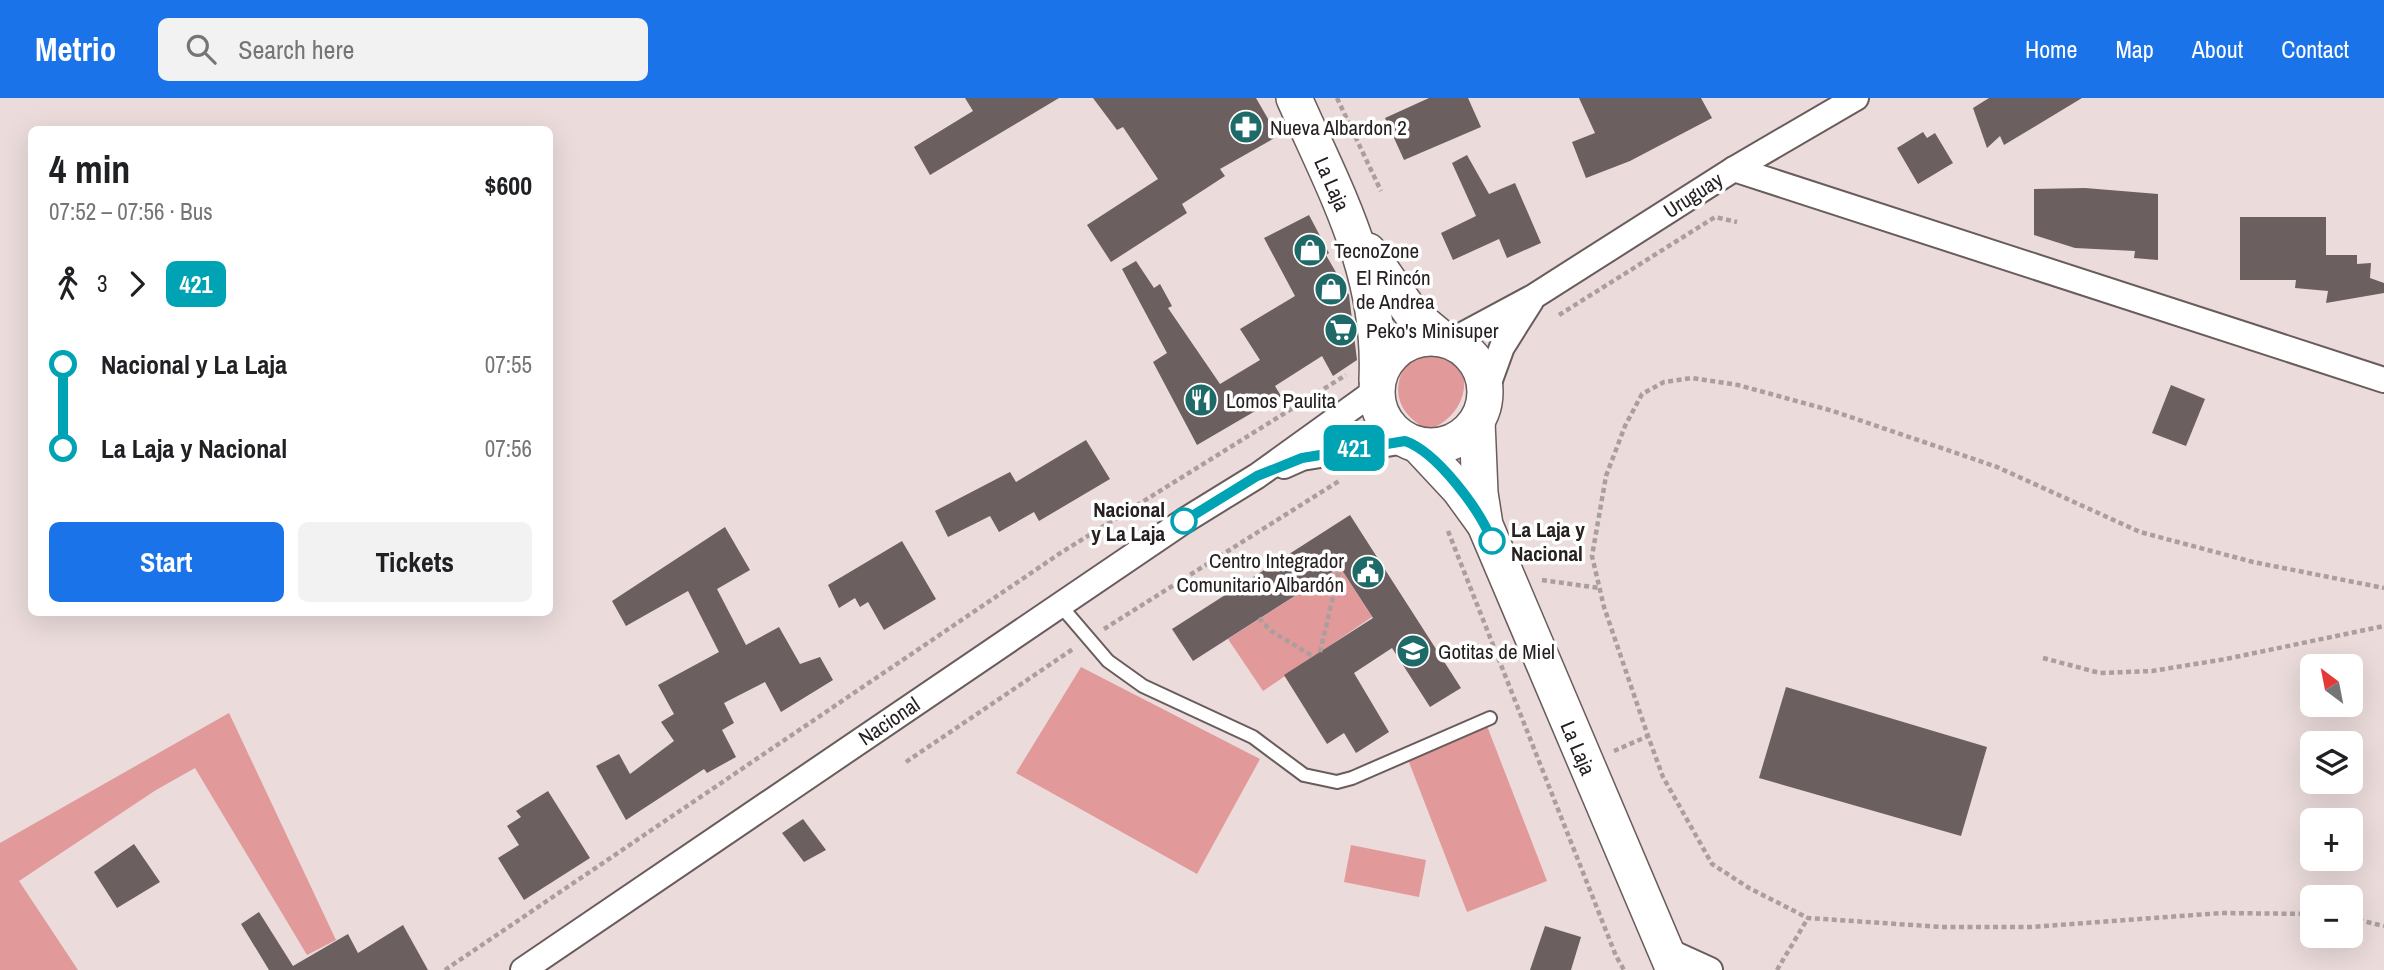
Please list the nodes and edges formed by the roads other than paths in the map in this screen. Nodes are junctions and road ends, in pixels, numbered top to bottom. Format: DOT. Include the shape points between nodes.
graph roads {
  1 [pos="1294,98"];
  2 [pos="1856,98"];
  3 [pos="1734,169"];
  4 [pos="1353,232"];
  5 [pos="1533,298"];
  6 [pos="1446,339"];
  7 [pos="2384,380"];
  8 [pos="1367,381"];
  9 [pos="1481,406"];
  10 [pos="1411,443"];
  11 [pos="1257,476"];
  12 [pos="1485,525"];
  13 [pos="1060,605"];
  14 [pos="1490,718"];
  15 [pos="1670,960"];
  16 [pos="523,970"];
  17 [pos="1710,970"];
  1 -- 4 [label="main road, La Laja"];
  2 -- 3 [label="street, Uruguay"];
  3 -- 5 [label="street, Uruguay"];
  3 -- 7 [label="street"];
  4 -- 6 [label="main road, La Laja" via="1412,314"];
  4 -- 8 [label="main road, La Laja" via="1373,299 1378,335"];
  5 -- 6 [label="street, Uruguay"];
  5 -- 9 [label="street, Uruguay" via="1502,347"];
  6 -- 8 [label="main road" via="1413,340 1390,355"];
  6 -- 9 [label="main road" via="1469,352 1481,370"];
  8 -- 10 [label="main road" via="1383,420"];
  8 -- 11 [label="street, Nacional"];
  9 -- 10 [label="main road" via="1461,438 1440,446"];
  9 -- 12 [label="main road, La Laja" via="1480,493"];
  10 -- 11 [label="street, Nacional" via="1302,458"];
  10 -- 12 [label="main road, La Laja" via="1459,489"];
  11 -- 13 [label="street, Nacional"];
  12 -- 15 [label="main road, La Laja"];
  13 -- 14 [label="lane" via="1108,661 1143,686 1253,737 1304,775 1322,781 1352,778"];
  13 -- 16 [label="street, Nacional"];
  15 -- 17 [label="street"];
}
